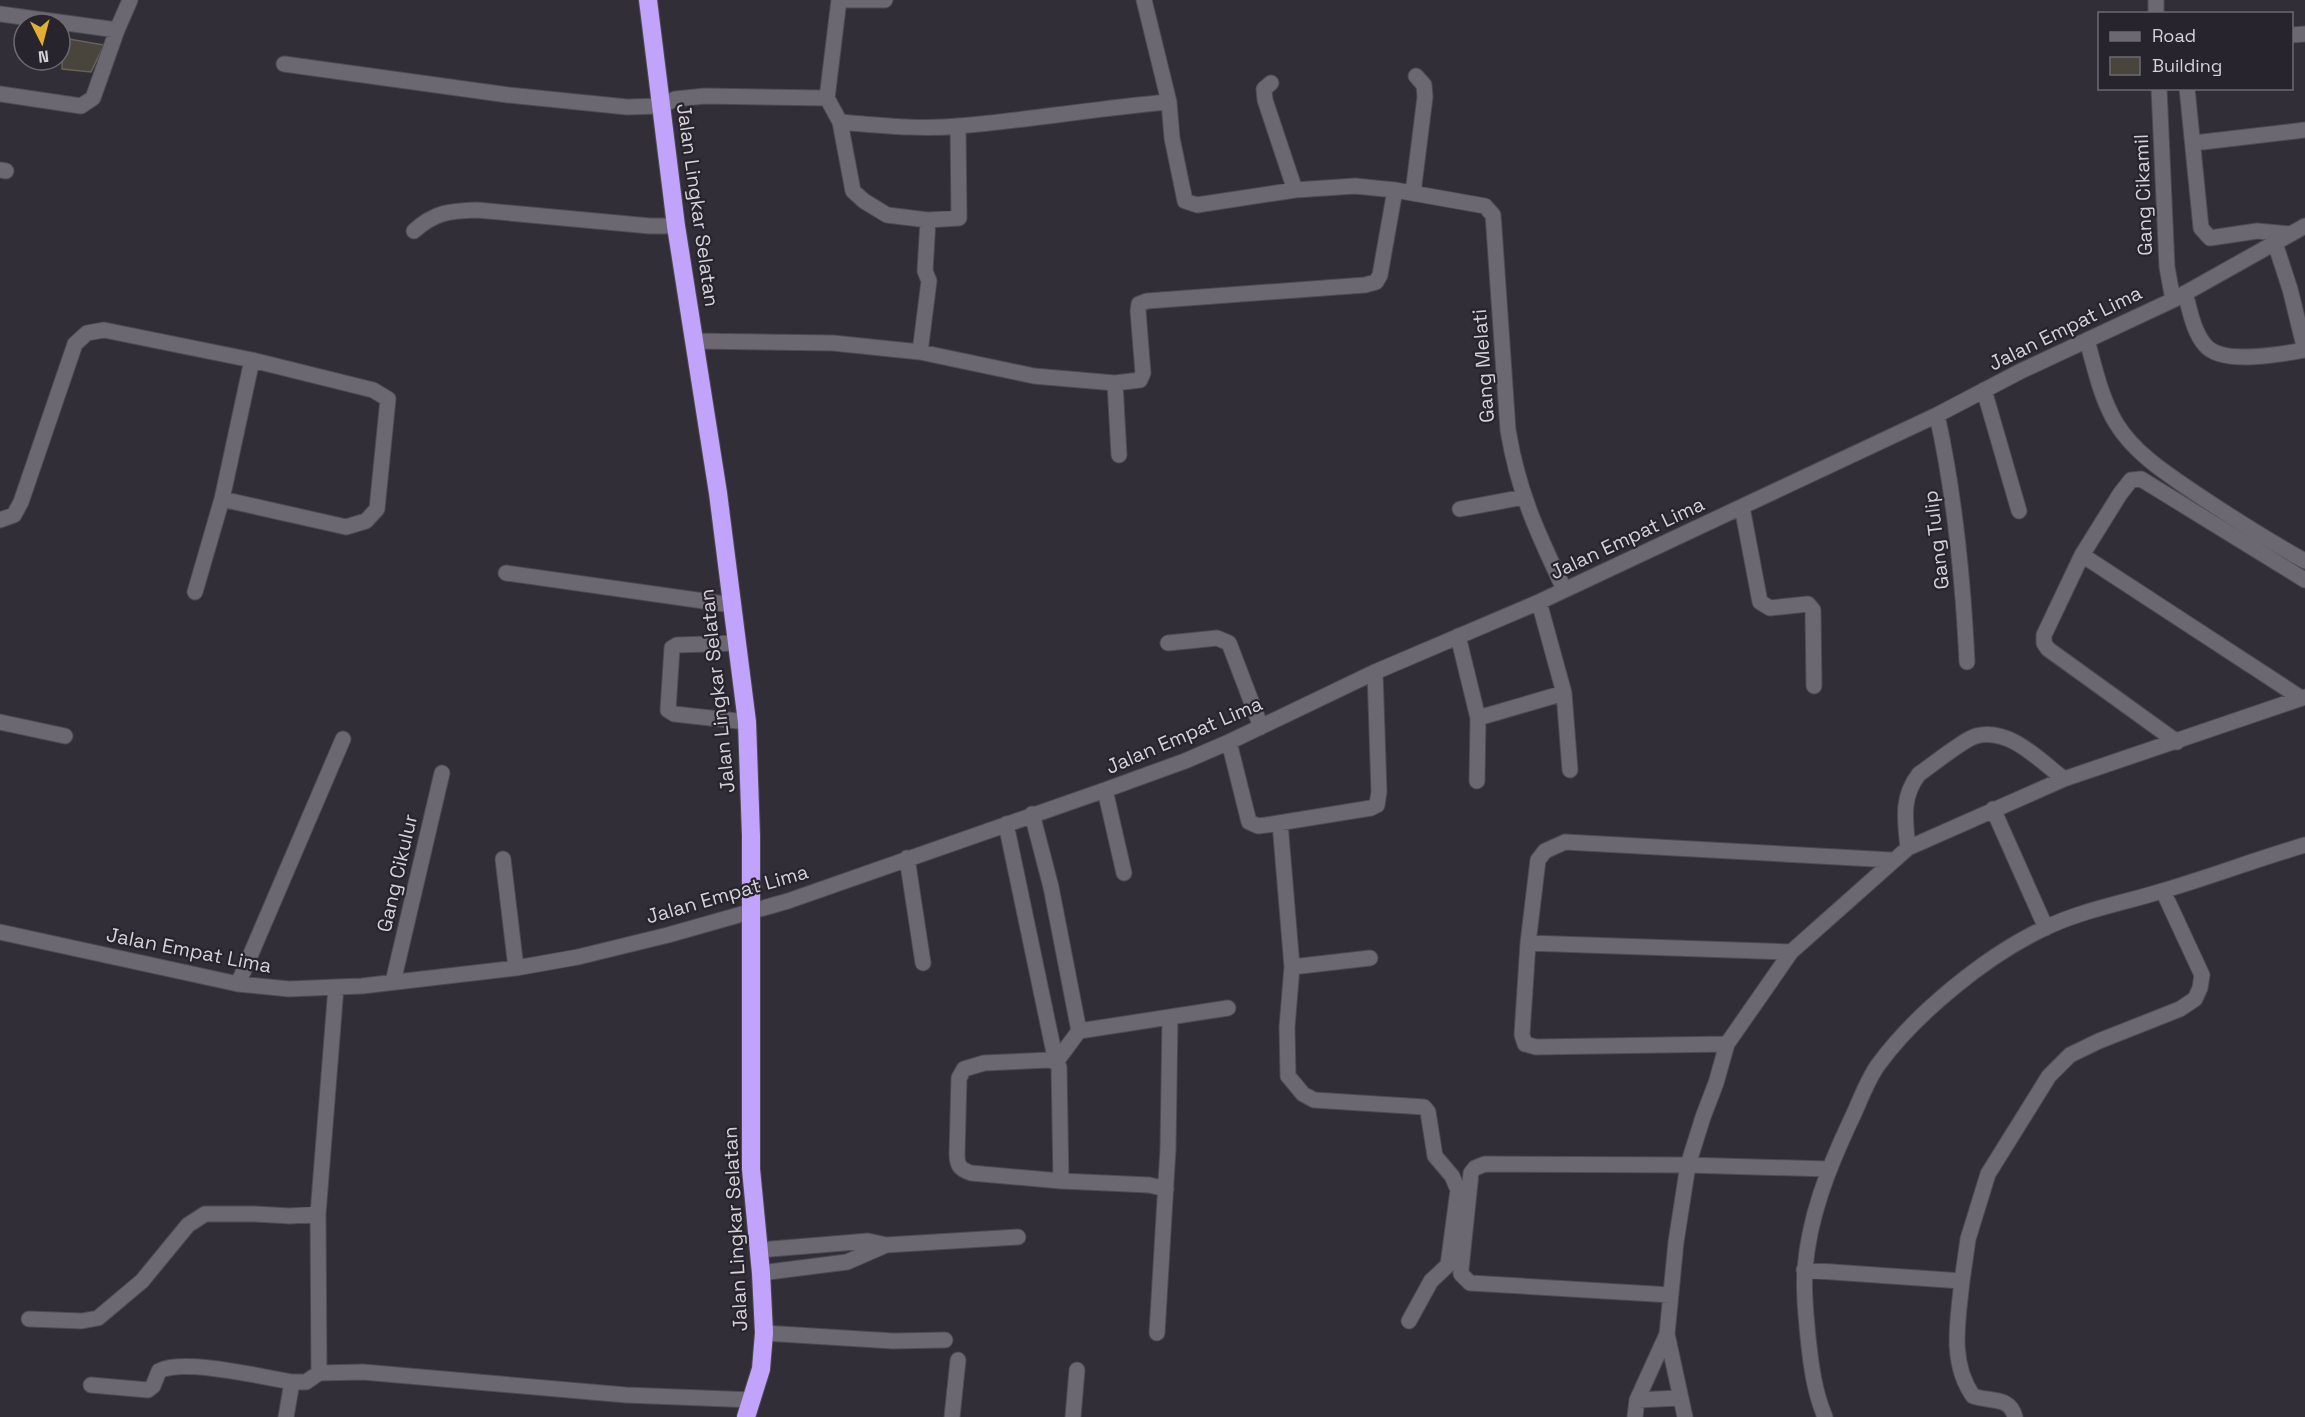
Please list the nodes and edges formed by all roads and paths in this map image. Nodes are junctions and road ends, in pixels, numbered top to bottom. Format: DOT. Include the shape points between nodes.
graph roads {
  1 [pos="130,0"];
  2 [pos="648,0"];
  3 [pos="827,0"];
  4 [pos="839,0"];
  5 [pos="885,0"];
  6 [pos="1144,0"];
  7 [pos="0,14"];
  8 [pos="117,30"];
  9 [pos="284,64"];
  10 [pos="1416,76"];
  11 [pos="1271,83"];
  12 [pos="2159,90"];
  13 [pos="2187,90"];
  14 [pos="0,94"];
  15 [pos="827,98"];
  16 [pos="1169,102"];
  17 [pos="661,106"];
  18 [pos="840,122"];
  19 [pos="958,126"];
  20 [pos="2305,130"];
  21 [pos="2194,143"];
  22 [pos="1295,190"];
  23 [pos="1395,190"];
  24 [pos="1413,194"];
  25 [pos="928,220"];
  26 [pos="676,226"];
  27 [pos="2305,226"];
  28 [pos="414,231"];
  29 [pos="2290,234"];
  30 [pos="2275,243"];
  31 [pos="2179,296"];
  32 [pos="2087,340"];
  33 [pos="694,341"];
  34 [pos="2305,350"];
  35 [pos="920,352"];
  36 [pos="252,360"];
  37 [pos="1115,383"];
  38 [pos="1984,390"];
  39 [pos="1937,415"];
  40 [pos="1119,455"];
  41 [pos="1524,497"];
  42 [pos="222,499"];
  43 [pos="1742,507"];
  44 [pos="1460,508"];
  45 [pos="2019,511"];
  46 [pos="0,520"];
  47 [pos="2082,555"];
  48 [pos="2305,561"];
  49 [pos="506,573"];
  50 [pos="2305,580"];
  51 [pos="1563,589"];
  52 [pos="195,592"];
  53 [pos="1539,602"];
  54 [pos="732,605"];
  55 [pos="1458,636"];
  56 [pos="738,643"];
  57 [pos="1168,643"];
  58 [pos="1967,662"];
  59 [pos="1375,672"];
  60 [pos="1814,686"];
  61 [pos="1564,693"];
  62 [pos="2303,698"];
  63 [pos="1478,718"];
  64 [pos="0,722"];
  65 [pos="747,722"];
  66 [pos="1261,726"];
  67 [pos="65,736"];
  68 [pos="343,739"];
  69 [pos="1229,742"];
  70 [pos="2177,742"];
  71 [pos="1570,770"];
  72 [pos="442,773"];
  73 [pos="2064,779"];
  74 [pos="1477,782"];
  75 [pos="1105,790"];
  76 [pos="1993,809"];
  77 [pos="1032,814"];
  78 [pos="1280,823"];
  79 [pos="1006,824"];
  80 [pos="2305,845"];
  81 [pos="1908,848"];
  82 [pos="907,858"];
  83 [pos="503,859"];
  84 [pos="1892,860"];
  85 [pos="1124,873"];
  86 [pos="2163,891"];
  87 [pos="750,911"];
  88 [pos="2046,928"];
  89 [pos="0,932"];
  90 [pos="1528,943"];
  91 [pos="1791,952"];
  92 [pos="1370,958"];
  93 [pos="923,963"];
  94 [pos="1292,967"];
  95 [pos="516,968"];
  96 [pos="393,982"];
  97 [pos="238,984"];
  98 [pos="336,987"];
  99 [pos="1227,1008"];
  100 [pos="1170,1018"];
  101 [pos="1079,1031"];
  102 [pos="1727,1044"];
  103 [pos="1056,1062"];
  104 [pos="1688,1165"];
  105 [pos="1828,1169"];
  106 [pos="1061,1181"];
  107 [pos="1166,1189"];
  108 [pos="318,1214"];
  109 [pos="1018,1237"];
  110 [pos="886,1245"];
  111 [pos="759,1250"];
  112 [pos="1804,1270"];
  113 [pos="761,1273"];
  114 [pos="1962,1281"];
  115 [pos="1671,1295"];
  116 [pos="29,1319"];
  117 [pos="1408,1321"];
  118 [pos="764,1333"];
  119 [pos="1157,1333"];
  120 [pos="1667,1334"];
  121 [pos="945,1340"];
  122 [pos="958,1359"];
  123 [pos="1077,1370"];
  124 [pos="319,1373"];
  125 [pos="292,1382"];
  126 [pos="91,1385"];
  127 [pos="1680,1398"];
  128 [pos="1637,1400"];
  129 [pos="750,1409"];
  130 [pos="286,1417"];
  131 [pos="952,1417"];
  132 [pos="1073,1417"];
  133 [pos="1635,1417"];
  134 [pos="1685,1417"];
  135 [pos="1825,1417"];
  136 [pos="2015,1417"];
  1 -- 8 [label="street"];
  2 -- 17 [label="highway, Jalan Lingkar Selatan"];
  3 -- 4 [label="street"];
  4 -- 5 [label="street"];
  4 -- 15 [label="street"];
  6 -- 16 [label="street"];
  7 -- 8 [label="street"];
  8 -- 14 [label="street" via="93,98 81,106"];
  9 -- 17 [label="street" via="508,95 627,107"];
  10 -- 24 [label="street" via="1424,86 1425,97"];
  11 -- 22 [label="street" via="1264,89 1265,100"];
  12 -- 31 [label="street, Gang Cikamil" via="2167,267"];
  13 -- 21 [label="street"];
  15 -- 17 [label="street" via="705,96 675,99"];
  15 -- 18 [label="street"];
  16 -- 19 [label="street"];
  16 -- 22 [label="street, Gang Melati" via="1185,201 1197,205"];
  17 -- 26 [label="highway, Jalan Lingkar Selatan"];
  18 -- 19 [label="street"];
  18 -- 25 [label="street" via="853,191 887,215"];
  19 -- 25 [label="street" via="960,218"];
  20 -- 21 [label="street"];
  21 -- 29 [label="street" via="2201,228 2205,235 2210,238 2257,231"];
  22 -- 23 [label="street, Gang Melati" via="1355,186"];
  23 -- 24 [label="street, Gang Melati"];
  23 -- 37 [label="street" via="1376,282 1139,304 1143,373 1140,380"];
  24 -- 41 [label="street, Gang Melati" via="1485,206 1493,215 1508,430"];
  25 -- 35 [label="street" via="925,271 929,281"];
  26 -- 28 [label="street" via="477,210 450,211 427,218"];
  26 -- 33 [label="highway, Jalan Lingkar Selatan"];
  27 -- 29 [label="street, Jalan Empat Lima"];
  29 -- 30 [label="street, Jalan Empat Lima"];
  30 -- 31 [label="street, Jalan Empat Lima"];
  30 -- 34 [label="street"];
  31 -- 32 [label="street, Jalan Empat Lima"];
  31 -- 34 [label="street, Gang Cikamil" via="2206,348 2222,354 2266,358"];
  32 -- 38 [label="street, Jalan Empat Lima"];
  32 -- 48 [label="street" via="2104,400 2117,425 2133,443 2160,469"];
  33 -- 35 [label="street" via="833,343"];
  33 -- 54 [label="highway, Jalan Lingkar Selatan"];
  35 -- 37 [label="street" via="1035,376"];
  36 -- 42 [label="street"];
  36 -- 42 [label="street" via="373,390 388,399 377,509 366,521 346,527"];
  36 -- 46 [label="street" via="104,330 87,333 75,344 21,502 14,515"];
  37 -- 40 [label="street"];
  38 -- 39 [label="street, Jalan Empat Lima"];
  38 -- 45 [label="street"];
  39 -- 43 [label="street, Jalan Empat Lima"];
  39 -- 58 [label="street, Gang Tulip" via="1954,513"];
  41 -- 44 [label="street"];
  41 -- 51 [label="street, Gang Melati"];
  42 -- 52 [label="street"];
  43 -- 51 [label="street, Jalan Empat Lima"];
  43 -- 60 [label="street" via="1760,602 1770,608 1808,604 1813,610"];
  47 -- 50 [label="street" via="2120,494 2131,480 2141,479"];
  47 -- 62 [label="street"];
  47 -- 70 [label="street" via="2044,635 2044,643"];
  49 -- 54 [label="street"];
  51 -- 53 [label="street, Jalan Empat Lima"];
  53 -- 55 [label="street, Jalan Empat Lima"];
  53 -- 61 [label="street"];
  54 -- 56 [label="highway, Jalan Lingkar Selatan"];
  55 -- 59 [label="street, Jalan Empat Lima"];
  55 -- 63 [label="street"];
  56 -- 65 [label="highway, Jalan Lingkar Selatan"];
  56 -- 65 [label="street" via="672,648 668,710 674,714"];
  57 -- 66 [label="street" via="1217,638 1229,643"];
  59 -- 66 [label="street, Jalan Empat Lima"];
  59 -- 78 [label="street" via="1377,805"];
  61 -- 63 [label="street"];
  61 -- 71 [label="street"];
  62 -- 70 [label="street"];
  63 -- 74 [label="street"];
  64 -- 67 [label="street"];
  65 -- 87 [label="highway, Jalan Lingkar Selatan"];
  66 -- 69 [label="street, Jalan Empat Lima"];
  68 -- 97 [label="street"];
  69 -- 75 [label="street, Jalan Empat Lima"];
  69 -- 78 [label="street" via="1249,822 1258,826"];
  70 -- 73 [label="street"];
  72 -- 96 [label="street, Gang Cikulur"];
  73 -- 76 [label="street"];
  73 -- 81 [label="street" via="2008,738 1992,734 1974,736 1912,783 1904,812"];
  75 -- 77 [label="street, Jalan Empat Lima"];
  75 -- 85 [label="street"];
  76 -- 81 [label="street"];
  76 -- 88 [label="street"];
  77 -- 79 [label="street, Jalan Empat Lima"];
  77 -- 101 [label="street" via="1051,887"];
  78 -- 94 [label="street"];
  79 -- 82 [label="street, Jalan Empat Lima"];
  79 -- 103 [label="street"];
  80 -- 86 [label="street"];
  81 -- 84 [label="street"];
  82 -- 87 [label="street, Jalan Empat Lima"];
  82 -- 93 [label="street"];
  83 -- 95 [label="street"];
  84 -- 90 [label="street" via="1565,843 1545,851 1538,860"];
  84 -- 91 [label="street"];
  86 -- 88 [label="street"];
  86 -- 114 [label="street" via="2202,975 2195,999 2180,1009 2079,1050 2049,1076 1988,1174 1971,1229"];
  87 -- 95 [label="street, Jalan Empat Lima" via="578,957"];
  87 -- 111 [label="highway, Jalan Lingkar Selatan" via="751,1169"];
  88 -- 105 [label="street" via="2005,951 1946,993 1905,1032 1877,1067"];
  89 -- 97 [label="street, Jalan Empat Lima"];
  90 -- 91 [label="street"];
  90 -- 102 [label="street" via="1522,1035 1525,1044"];
  91 -- 102 [label="street"];
  92 -- 94 [label="street"];
  94 -- 117 [label="street" via="1288,1076 1303,1094 1314,1100 1424,1107 1435,1156 1456,1182 1448,1265 1431,1281"];
  95 -- 96 [label="street, Jalan Empat Lima"];
  96 -- 98 [label="street, Jalan Empat Lima"];
  97 -- 98 [label="street, Jalan Empat Lima" via="289,989"];
  98 -- 108 [label="street"];
  99 -- 100 [label="street"];
  100 -- 101 [label="street"];
  100 -- 107 [label="street"];
  101 -- 103 [label="street"];
  102 -- 104 [label="street"];
  103 -- 106 [label="street" via="1061,1077"];
  103 -- 106 [label="street" via="984,1063 964,1069 959,1077 957,1164 971,1173"];
  104 -- 105 [label="street"];
  104 -- 115 [label="street"];
  104 -- 115 [label="street" via="1480,1165 1474,1167 1470,1177 1461,1269 1470,1283"];
  105 -- 112 [label="street"];
  106 -- 107 [label="street"];
  107 -- 119 [label="street"];
  108 -- 116 [label="street" via="205,1214 188,1225 142,1281 98,1318"];
  108 -- 124 [label="street"];
  109 -- 110 [label="street"];
  110 -- 111 [label="street" via="868,1241"];
  110 -- 113 [label="street" via="847,1262"];
  111 -- 113 [label="highway, Jalan Lingkar Selatan"];
  112 -- 114 [label="street"];
  112 -- 135 [label="street" via="1812,1374"];
  113 -- 118 [label="highway, Jalan Lingkar Selatan"];
  114 -- 136 [label="street" via="1957,1354 1966,1387 1973,1396 2006,1402"];
  115 -- 120 [label="street"];
  118 -- 121 [label="street" via="893,1341"];
  118 -- 129 [label="highway, Jalan Lingkar Selatan" via="761,1369"];
  120 -- 127 [label="street"];
  120 -- 128 [label="street"];
  122 -- 131 [label="street"];
  123 -- 132 [label="street"];
  124 -- 125 [label="street" via="306,1382"];
  124 -- 129 [label="street" via="363,1372"];
  125 -- 126 [label="street" via="217,1369 174,1367 159,1371 148,1390"];
  125 -- 130 [label="street"];
  127 -- 128 [label="street"];
  127 -- 134 [label="street"];
  128 -- 133 [label="street"];
}
